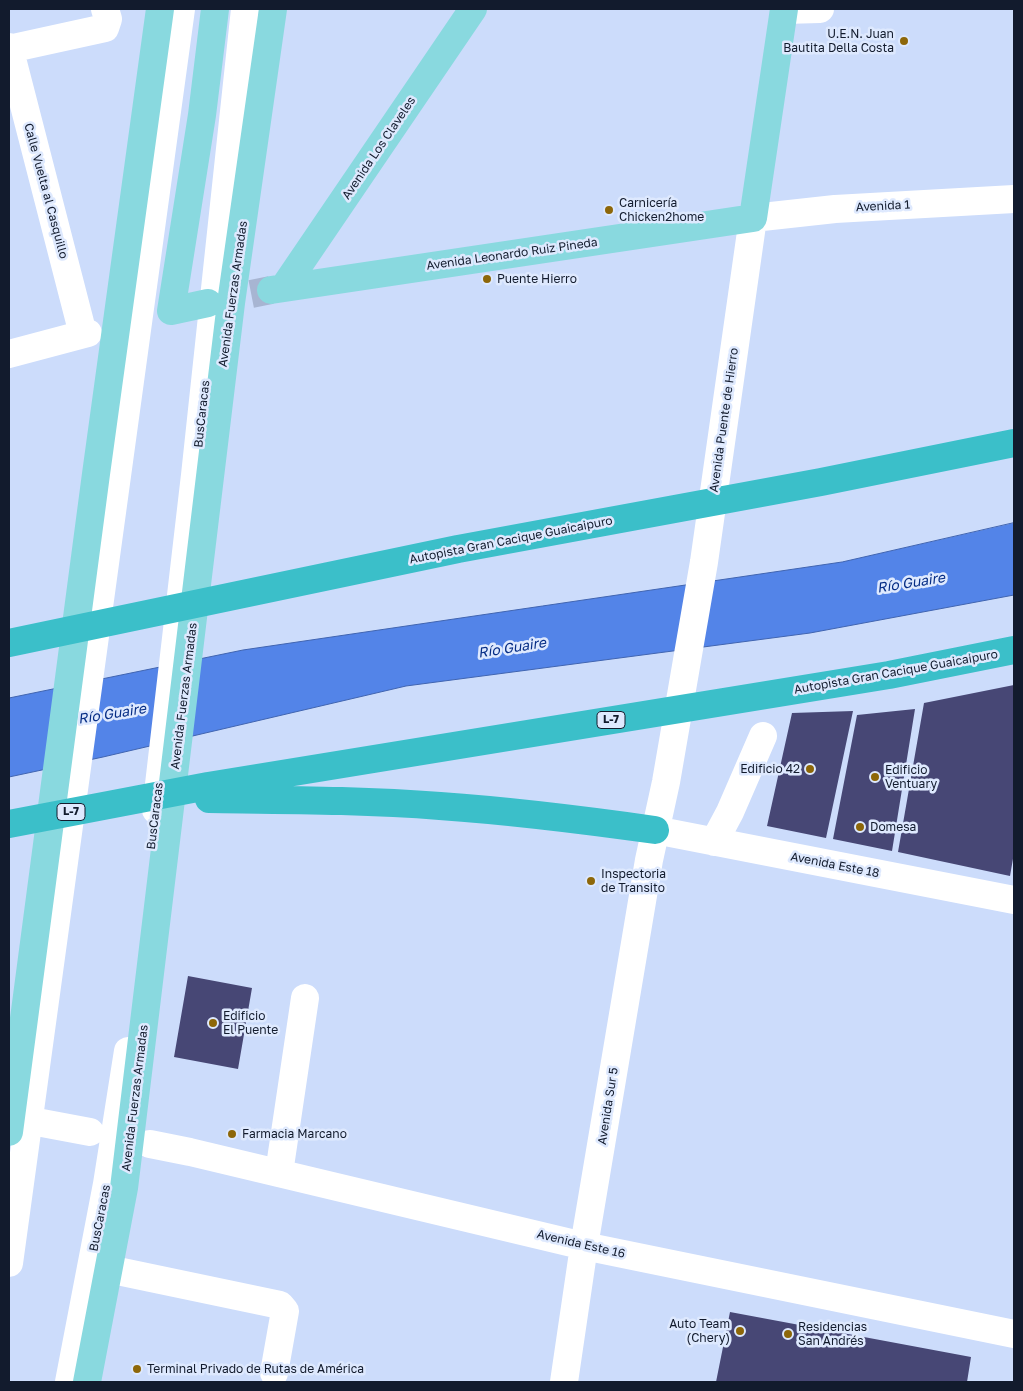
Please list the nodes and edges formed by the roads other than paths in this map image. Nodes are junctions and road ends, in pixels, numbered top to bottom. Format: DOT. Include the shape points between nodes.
graph roads {
  1 [pos="105,9"];
  2 [pos="160,9"];
  3 [pos="181,9"];
  4 [pos="215,9"];
  5 [pos="245,9"];
  6 [pos="273,9"];
  7 [pos="474,9"];
  8 [pos="784,9"];
  9 [pos="820,9"];
  10 [pos="9,48"];
  11 [pos="1014,200"];
  12 [pos="753,218"];
  13 [pos="278,288"];
  14 [pos="208,303"];
  15 [pos="9,354"];
  16 [pos="1014,443"];
  17 [pos="9,643"];
  18 [pos="1014,650"];
  19 [pos="763,736"];
  20 [pos="209,799"];
  21 [pos="9,824"];
  22 [pos="655,830"];
  23 [pos="714,842"];
  24 [pos="1014,900"];
  25 [pos="305,998"];
  26 [pos="42,1123"];
  27 [pos="9,1132"];
  28 [pos="90,1132"];
  29 [pos="150,1144"];
  30 [pos="279,1173"];
  31 [pos="115,1186"];
  32 [pos="584,1246"];
  33 [pos="9,1263"];
  34 [pos="108,1269"];
  35 [pos="1014,1334"];
  36 [pos="274,1374"];
  37 [pos="69,1382"];
  38 [pos="87,1382"];
  39 [pos="564,1382"];
  1 -- 10 [label="street" via="108,19 105,28"];
  2 -- 27 [label="main road"];
  3 -- 33 [label="street"];
  4 -- 14 [label="main road" via="202,115 164,312"];
  5 -- 31 [label="street, BusCaracas"];
  6 -- 31 [label="main road, Avenida Fuerzas Armadas" via="231,303"];
  7 -- 13 [label="main road, Avenida Los Claveles"];
  8 -- 9 [label="street"];
  8 -- 12 [label="main road, Avenida Puente de Hierro"];
  10 -- 15 [label="street, Calle Vuelta al Casquillo" via="86,333"];
  11 -- 12 [label="street, Avenida 1" via="835,209"];
  12 -- 13 [label="main road, Avenida Leonardo Ruiz Pineda"];
  12 -- 22 [label="street, Avenida Puente de Hierro" via="704,562"];
  16 -- 17 [label="highway, Autopista Gran Cacique Guaicaipuro" via="458,549"];
  18 -- 21 [label="highway, Autopista Gran Cacique Guaicaipuro / L-7" via="889,675 208,786"];
  19 -- 23 [label="street"];
  20 -- 22 [label="highway" via="438,806 555,816"];
  22 -- 23 [label="street, Avenida Este 18"];
  22 -- 32 [label="street, Avenida Sur 5"];
  23 -- 24 [label="street, Avenida Este 18"];
  25 -- 30 [label="street"];
  26 -- 28 [label="street"];
  29 -- 30 [label="street, Avenida Este 16"];
  30 -- 32 [label="street, Avenida Este 16"];
  31 -- 34 [label="main road, Avenida Fuerzas Armadas"];
  31 -- 37 [label="street, BusCaracas"];
  32 -- 35 [label="street, Avenida Este 16"];
  32 -- 39 [label="street, Avenida Sur 5"];
  34 -- 36 [label="street" via="280,1304 285,1311"];
  34 -- 38 [label="main road, Avenida Fuerzas Armadas"];
}
